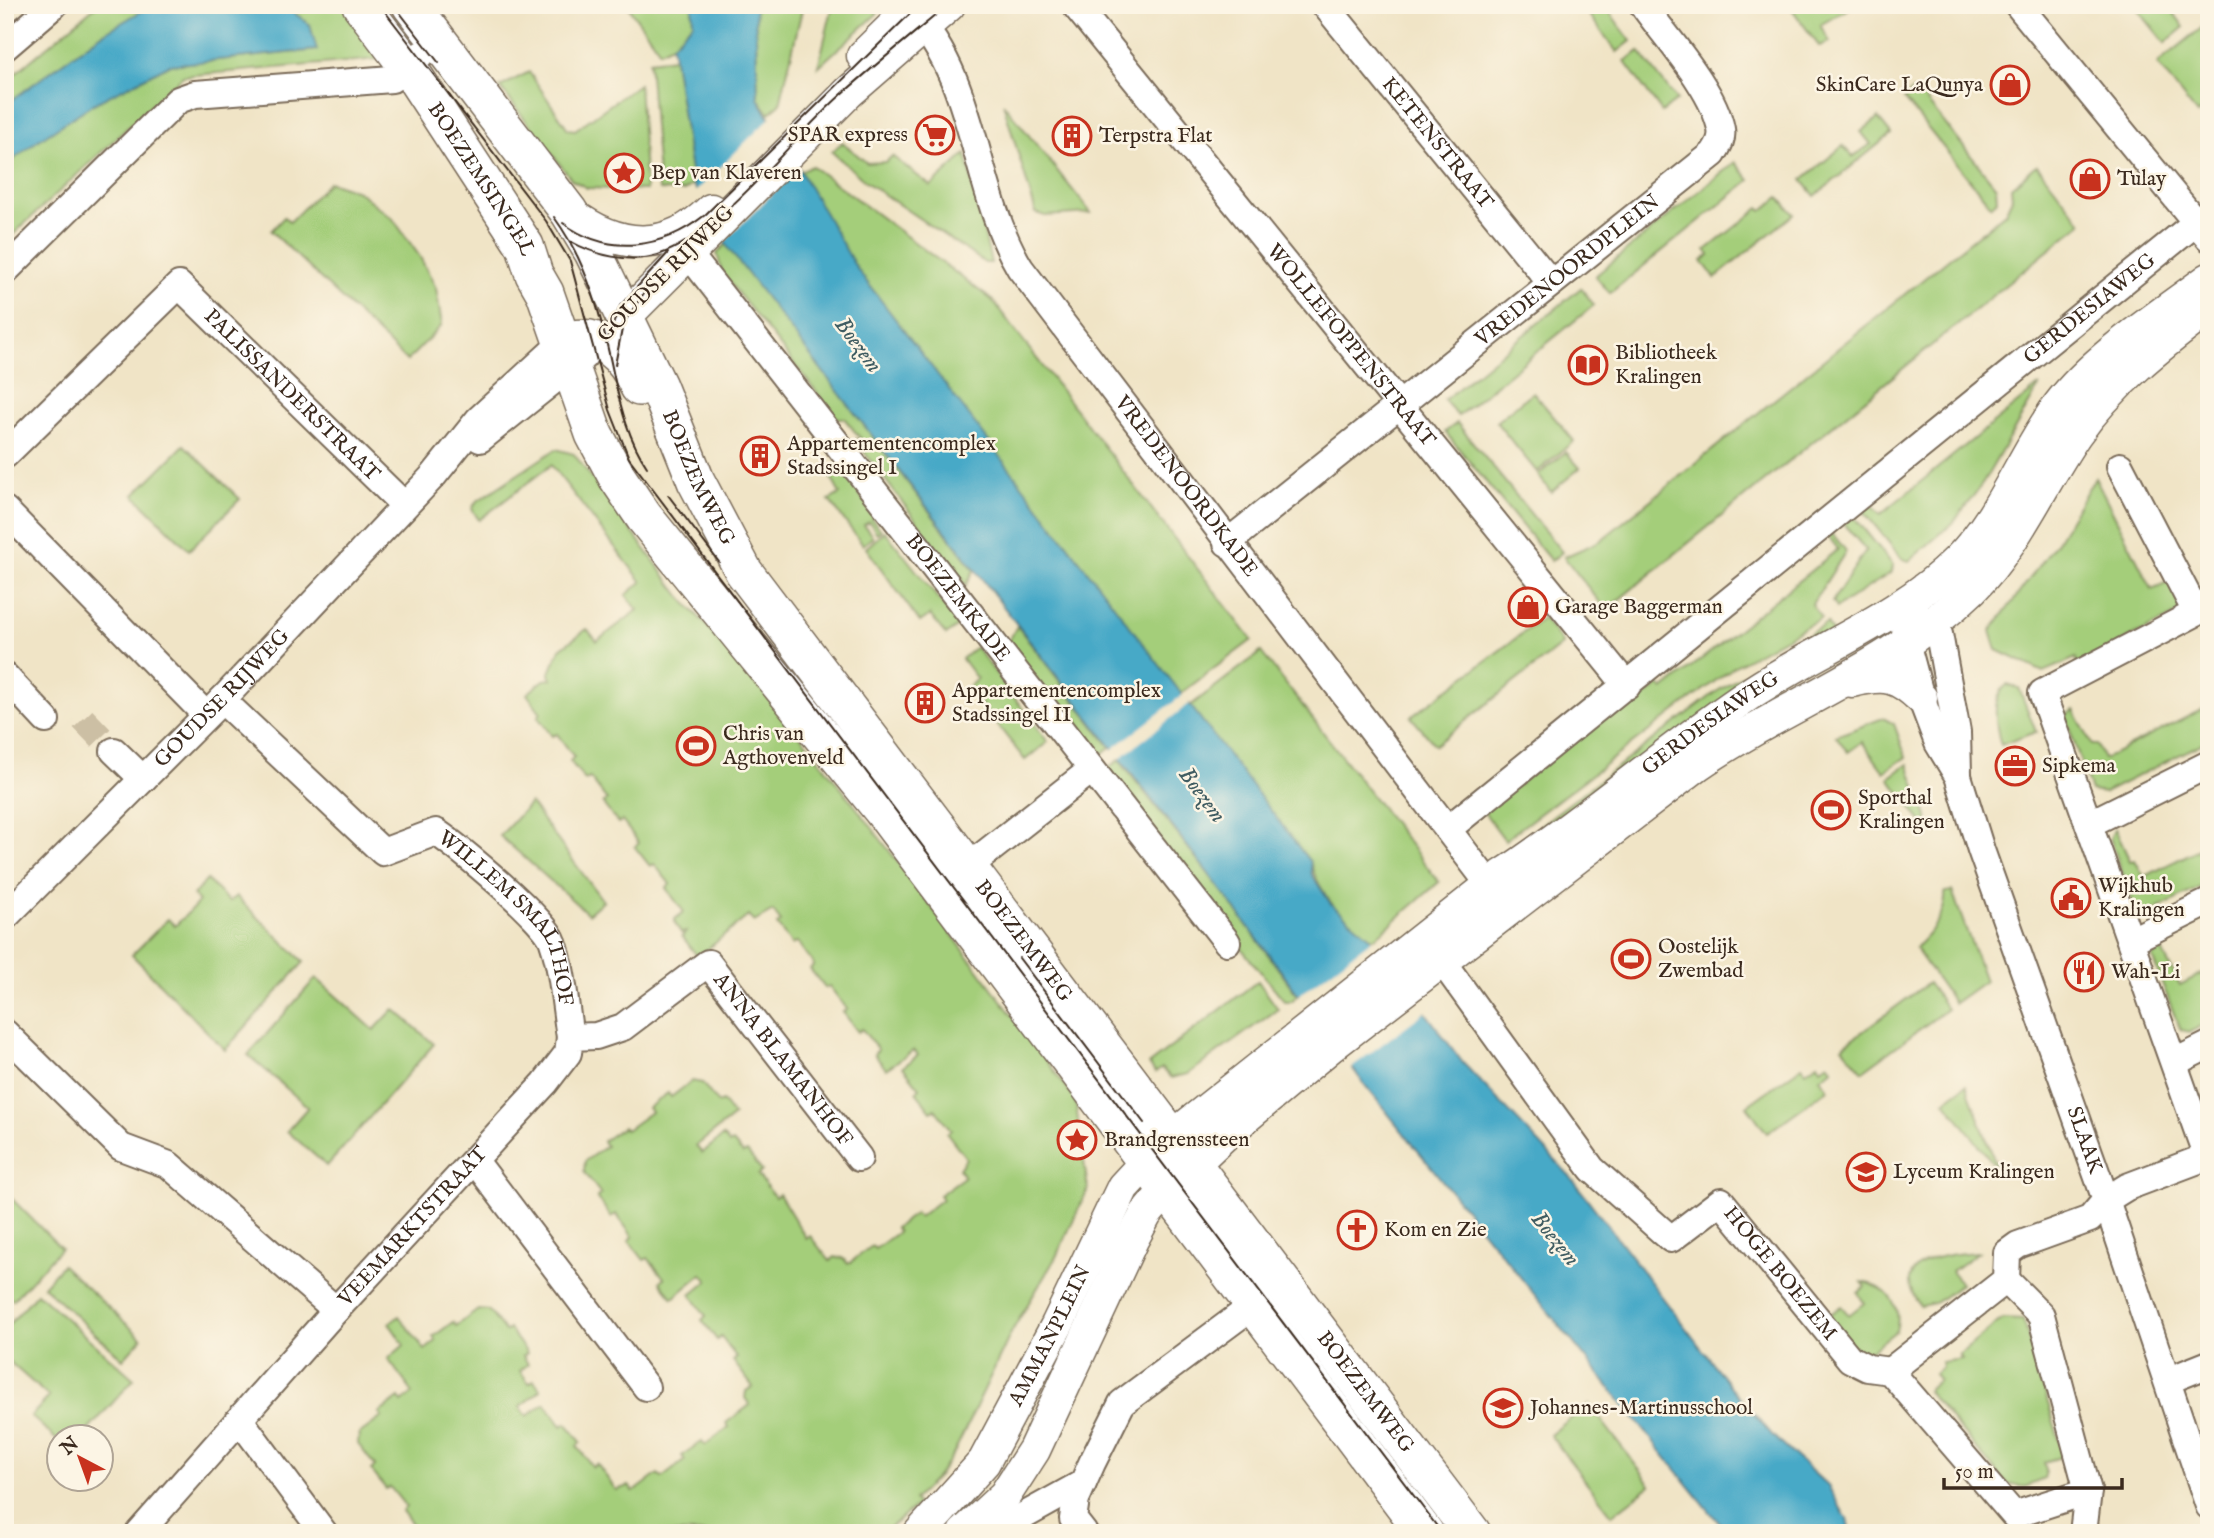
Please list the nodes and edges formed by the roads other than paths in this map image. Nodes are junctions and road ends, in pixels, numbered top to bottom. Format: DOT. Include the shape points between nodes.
graph roads {
  1 [pos="54,5"];
  2 [pos="361,5"];
  3 [pos="411,5"];
  4 [pos="949,5"];
  5 [pos="1075,5"];
  6 [pos="1325,5"];
  7 [pos="1643,5"];
  8 [pos="2018,5"];
  9 [pos="913,12"];
  10 [pos="435,40"];
  11 [pos="5,47"];
  12 [pos="408,67"];
  13 [pos="569,212"];
  14 [pos="709,222"];
  15 [pos="2204,224"];
  16 [pos="525,246"];
  17 [pos="688,253"];
  18 [pos="5,271"];
  19 [pos="2209,279"];
  20 [pos="1551,283"];
  21 [pos="2209,308"];
  22 [pos="626,316"];
  23 [pos="599,343"];
  24 [pos="567,355"];
  25 [pos="1399,404"];
  26 [pos="5,455"];
  27 [pos="2120,466"];
  28 [pos="696,481"];
  29 [pos="404,506"];
  30 [pos="5,510"];
  31 [pos="1227,543"];
  32 [pos="1905,604"];
  33 [pos="2202,609"];
  34 [pos="1932,624"];
  35 [pos="1906,642"];
  36 [pos="5,676"];
  37 [pos="1844,683"];
  38 [pos="1627,686"];
  39 [pos="1921,698"];
  40 [pos="214,708"];
  41 [pos="46,720"];
  42 [pos="114,751"];
  43 [pos="2209,764"];
  44 [pos="1090,771"];
  45 [pos="1958,776"];
  46 [pos="143,779"];
  47 [pos="2089,824"];
  48 [pos="1448,830"];
  49 [pos="954,878"];
  50 [pos="1490,886"];
  51 [pos="2209,902"];
  52 [pos="1510,911"];
  53 [pos="5,917"];
  54 [pos="2132,940"];
  55 [pos="1227,942"];
  56 [pos="1434,950"];
  57 [pos="5,1033"];
  58 [pos="570,1037"];
  59 [pos="2209,1045"];
  60 [pos="2175,1062"];
  61 [pos="2208,1157"];
  62 [pos="859,1158"];
  63 [pos="475,1161"];
  64 [pos="1169,1162"];
  65 [pos="2106,1200"];
  66 [pos="2006,1280"];
  67 [pos="1254,1305"];
  68 [pos="336,1310"];
  69 [pos="2209,1364"];
  70 [pos="1890,1371"];
  71 [pos="2169,1380"];
  72 [pos="646,1387"];
  73 [pos="240,1420"];
  74 [pos="1088,1473"];
  75 [pos="2088,1491"];
  76 [pos="2209,1506"];
  77 [pos="139,1533"];
  78 [pos="324,1533"];
  79 [pos="920,1533"];
  80 [pos="964,1533"];
  81 [pos="993,1533"];
  82 [pos="1084,1533"];
  83 [pos="1425,1533"];
  84 [pos="1472,1533"];
  85 [pos="2083,1533"];
  1 -- 11 [label="street"];
  2 -- 12 [label="main road, BOEZEMSINGEL"];
  3 -- 10 [label="main road, BOEZEMSINGEL"];
  4 -- 9 [label="street, GOUDSE RIJWEG"];
  5 -- 25 [label="street, WOLLEFOPPENSTRAAT"];
  6 -- 20 [label="street, KETENSTRAAT"];
  7 -- 20 [label="street, VREDENOORDPLEIN" via="1706,92 1721,139 1713,154"];
  8 -- 15 [label="street"];
  9 -- 14 [label="street, GOUDSE RIJWEG"];
  9 -- 31 [label="street, VREDENOORDKADE" via="948,62 1002,238"];
  10 -- 12 [label="street"];
  10 -- 13 [label="main road, BOEZEMSINGEL"];
  12 -- 16 [label="main road, BOEZEMSINGEL"];
  12 -- 18 [label="street" via="392,79 195,94 178,100"];
  13 -- 14 [label="street, GOUDSE RIJWEG" via="604,236 633,242 667,238"];
  13 -- 22 [label="main road, BOEZEMSINGEL"];
  14 -- 17 [label="street, GOUDSE RIJWEG"];
  15 -- 38 [label="street, GERDESIAWEG"];
  16 -- 22 [label="main road" via="575,311 599,321"];
  16 -- 24 [label="main road, BOEZEMSINGEL"];
  17 -- 22 [label="street, GOUDSE RIJWEG"];
  17 -- 44 [label="street, BOEZEMKADE"];
  19 -- 32 [label="street, GERDESIAWEG" via="2077,383 2052,414 1979,536"];
  20 -- 25 [label="street, VREDENOORDPLEIN"];
  21 -- 34 [label="street, GERDESIAWEG" via="2145,357 2113,390 2076,433 1985,575"];
  22 -- 23 [label="street, GOUDSE RIJWEG"];
  22 -- 28 [label="main road, BOEZEMWEG"];
  23 -- 24 [label="main road" via="578,338"];
  23 -- 28 [label="main road" via="630,366 652,416"];
  24 -- 29 [label="street, GOUDSE RIJWEG" via="479,419"];
  24 -- 49 [label="main road, BOEZEMWEG" via="594,434 644,517 793,698"];
  25 -- 31 [label="street, VREDENOORDPLEIN"];
  25 -- 38 [label="street, WOLLEFOPPENSTRAAT"];
  26 -- 29 [label="street, PALISSANDERSTRAAT" via="179,285"];
  27 -- 33 [label="street"];
  28 -- 49 [label="main road, BOEZEMWEG" via="744,572"];
  29 -- 40 [label="street, GOUDSE RIJWEG"];
  30 -- 40 [label="street"];
  31 -- 48 [label="street, VREDENOORDKADE"];
  32 -- 34 [label="street"];
  32 -- 35 [label="street, SLAAK"];
  32 -- 50 [label="street, GERDESIAWEG" via="1737,703"];
  33 -- 47 [label="street" via="2042,693"];
  34 -- 35 [label="street, GERDESIAWEG"];
  34 -- 45 [label="street, SLAAK" via="1939,634 1951,685"];
  35 -- 37 [label="street, GERDESIAWEG"];
  35 -- 39 [label="street, SLAAK"];
  36 -- 41 [label="street"];
  37 -- 39 [label="street, GERDESIAWEG" via="1889,677 1902,681"];
  37 -- 52 [label="street, GERDESIAWEG" via="1714,753"];
  38 -- 48 [label="street, GERDESIAWEG"];
  39 -- 45 [label="street, SLAAK" via="1938,743"];
  40 -- 46 [label="street, GOUDSE RIJWEG"];
  40 -- 58 [label="street, WILLEM SMALTHOF" via="383,852 436,832 462,850 542,925 553,941"];
  42 -- 46 [label="street"];
  43 -- 47 [label="street"];
  44 -- 49 [label="street"];
  44 -- 55 [label="street, BOEZEMKADE"];
  45 -- 65 [label="street, SLAAK" via="1980,850"];
  46 -- 53 [label="street, GOUDSE RIJWEG"];
  47 -- 54 [label="street"];
  48 -- 50 [label="street, VREDENOORDKADE"];
  49 -- 64 [label="main road, BOEZEMWEG"];
  50 -- 52 [label="street, VREDENOORDKADE"];
  50 -- 56 [label="street, GERDESIAWEG"];
  51 -- 54 [label="street"];
  52 -- 56 [label="street, GERDESIAWEG"];
  54 -- 60 [label="street"];
  56 -- 64 [label="street, GERDESIAWEG"];
  56 -- 70 [label="street, HOGE BOEZEM" via="1591,1169 1671,1239 1721,1201 1850,1359"];
  57 -- 68 [label="street" via="121,1147 169,1165"];
  58 -- 62 [label="street, ANNA BLAMANHOF" via="596,1036 623,1027 708,963"];
  58 -- 63 [label="street, VEEMARKTSTRAAT" via="568,1053 557,1068"];
  59 -- 60 [label="street"];
  60 -- 61 [label="street"];
  61 -- 65 [label="street" via="2127,1187"];
  63 -- 68 [label="street, VEEMARKTSTRAAT"];
  63 -- 72 [label="street"];
  64 -- 67 [label="main road, BOEZEMWEG"];
  64 -- 79 [label="street, AMMANPLEIN" via="1123,1187 984,1462"];
  64 -- 80 [label="street, AMMANPLEIN" via="1034,1450 1005,1495"];
  64 -- 84 [label="main road, BOEZEMWEG"];
  65 -- 66 [label="street" via="2090,1219 2007,1253"];
  65 -- 71 [label="street, SLAAK"];
  66 -- 70 [label="street"];
  66 -- 75 [label="street" via="2040,1315"];
  67 -- 74 [label="street" via="1122,1404"];
  67 -- 83 [label="main road, BOEZEMWEG"];
  68 -- 73 [label="street, VEEMARKTSTRAAT"];
  69 -- 71 [label="street"];
  70 -- 75 [label="street" via="2014,1515"];
  71 -- 76 [label="street, SLAAK"];
  73 -- 77 [label="street, VEEMARKTSTRAAT"];
  73 -- 78 [label="street"];
  74 -- 81 [label="street"];
  74 -- 82 [label="street" via="1073,1519"];
  75 -- 85 [label="street"];
}
